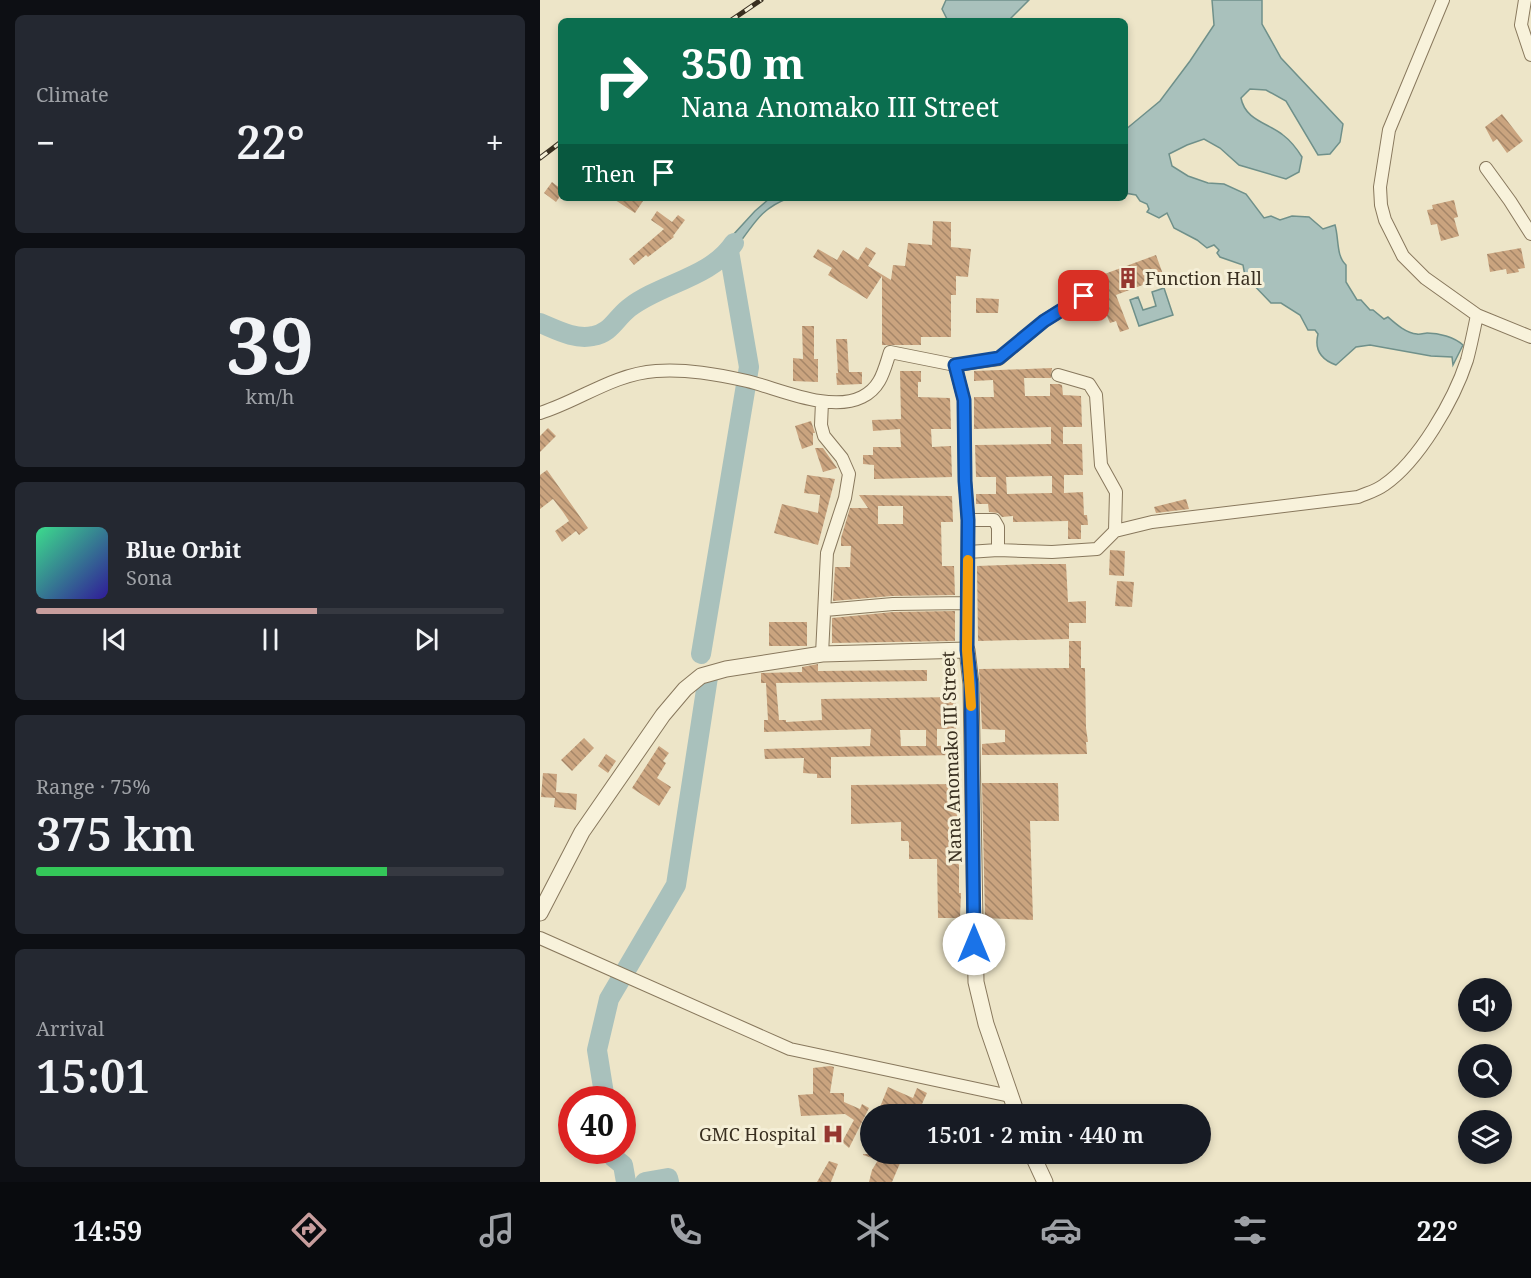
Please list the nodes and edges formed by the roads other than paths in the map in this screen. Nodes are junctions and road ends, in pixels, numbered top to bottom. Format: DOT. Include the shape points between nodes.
graph roads {
  1 [pos="1443,0"];
  2 [pos="1525,0"];
  3 [pos="1531,54"];
  4 [pos="1486,168"];
  5 [pos="1531,234"];
  6 [pos="1084,296"];
  7 [pos="1477,315"];
  8 [pos="1531,337"];
  9 [pos="955,365"];
  10 [pos="1058,375"];
  11 [pos="822,402"];
  12 [pos="541,414"];
  13 [pos="968,520"];
  14 [pos="1115,531"];
  15 [pos="998,550"];
  16 [pos="968,552"];
  17 [pos="967,603"];
  18 [pos="825,610"];
  19 [pos="967,650"];
  20 [pos="822,654"];
  21 [pos="540,913"];
  22 [pos="540,938"];
  23 [pos="1010,1096"];
  24 [pos="1013,1104"];
  25 [pos="1037,1164"];
  26 [pos="1045,1182"];
  1 -- 7 [label="street" via="1389,130 1381,205 1403,256 1425,278"];
  2 -- 3 [label="street" via="1521,25"];
  4 -- 5 [label="street"];
  6 -- 9 [label="street" via="1044,321 999,358"];
  7 -- 8 [label="street"];
  7 -- 14 [label="street" via="1467,360 1447,407 1422,445 1384,485 1358,496 1198,515"];
  9 -- 11 [label="street" via="890,352 881,381 866,395 844,402"];
  9 -- 13 [label="street, Nana Anomako III Street" via="964,400"];
  10 -- 14 [label="street" via="1089,384 1096,394 1101,465 1116,492"];
  11 -- 12 [label="street" via="705,372 652,371 628,376"];
  11 -- 18 [label="street" via="824,436 849,474 827,553"];
  13 -- 15 [label="street" via="996,522"];
  13 -- 16 [label="street, Nana Anomako III Street"];
  14 -- 15 [label="street" via="1097,549"];
  15 -- 16 [label="street"];
  16 -- 17 [label="street, Nana Anomako III Street"];
  17 -- 18 [label="street" via="883,604"];
  17 -- 19 [label="street, Nana Anomako III Street"];
  18 -- 20 [label="street"];
  19 -- 20 [label="street"];
  19 -- 23 [label="street, Nana Anomako III Street" via="971,684 976,982"];
  20 -- 21 [label="street" via="726,669 701,676 692,683 663,715 582,832"];
  22 -- 23 [label="street" via="790,1049"];
  23 -- 24 [label="street, Nana Anomako III Street"];
  25 -- 26 [label="street"];
}
